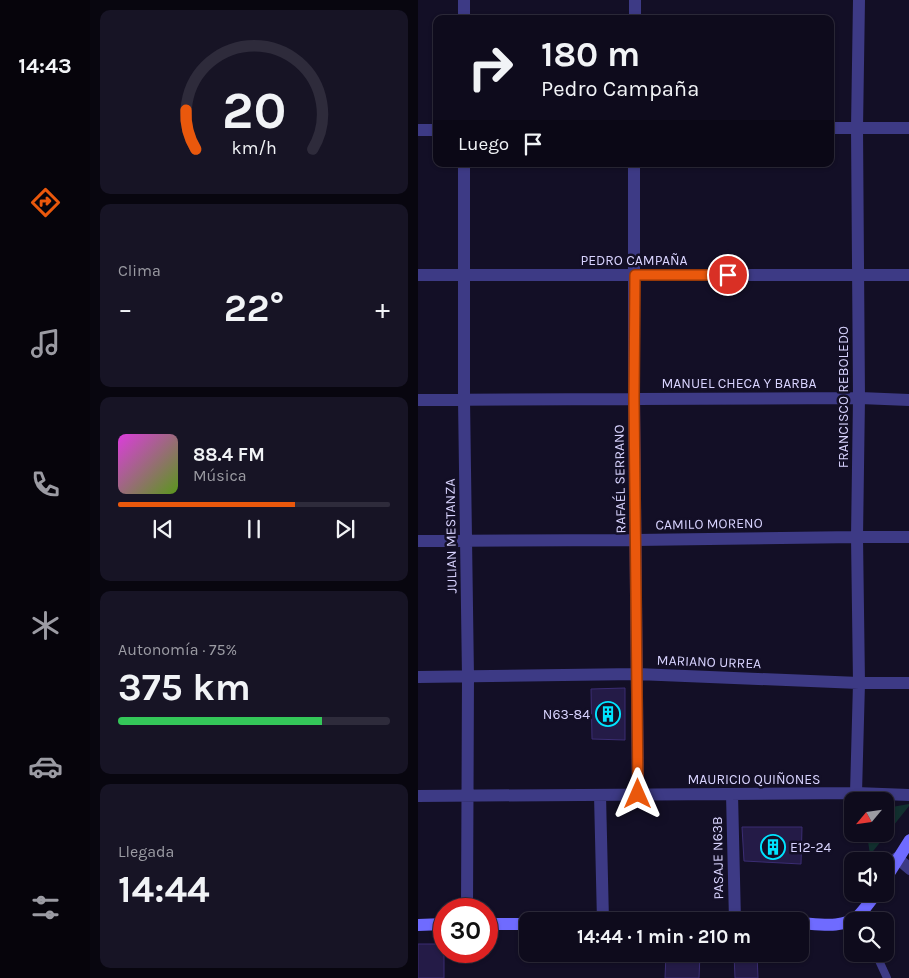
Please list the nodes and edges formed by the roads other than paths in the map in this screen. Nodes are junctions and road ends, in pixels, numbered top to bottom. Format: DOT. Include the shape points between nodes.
graph roads {
  1 [pos="464,0"];
  2 [pos="635,0"];
  3 [pos="859,0"];
  4 [pos="464,15"];
  5 [pos="635,15"];
  6 [pos="834,128"];
  7 [pos="857,128"];
  8 [pos="910,128"];
  9 [pos="418,130"];
  10 [pos="433,130"];
  11 [pos="464,167"];
  12 [pos="634,167"];
  13 [pos="418,275"];
  14 [pos="465,275"];
  15 [pos="635,275"];
  16 [pos="858,275"];
  17 [pos="910,275"];
  18 [pos="634,398"];
  19 [pos="859,398"];
  20 [pos="418,400"];
  21 [pos="464,400"];
  22 [pos="910,400"];
  23 [pos="857,537"];
  24 [pos="910,537"];
  25 [pos="636,540"];
  26 [pos="418,541"];
  27 [pos="466,541"];
  28 [pos="637,674"];
  29 [pos="418,677"];
  30 [pos="468,677"];
  31 [pos="859,683"];
  32 [pos="910,683"];
  33 [pos="856,792"];
  34 [pos="844,793"];
  35 [pos="638,794"];
  36 [pos="732,794"];
  37 [pos="894,794"];
  38 [pos="600,795"];
  39 [pos="910,795"];
  40 [pos="418,796"];
  41 [pos="467,796"];
  42 [pos="910,840"];
  43 [pos="897,858"];
  44 [pos="894,863"];
  45 [pos="910,869"];
  46 [pos="467,898"];
  47 [pos="602,912"];
  48 [pos="735,912"];
  49 [pos="809,923"];
  50 [pos="844,923"];
  51 [pos="418,924"];
  52 [pos="433,924"];
  53 [pos="498,924"];
  54 [pos="519,924"];
  55 [pos="880,962"];
  56 [pos="887,978"];
  1 -- 4 [label="street"];
  2 -- 5 [label="street"];
  3 -- 7 [label="street, FRANCISCO REBOLEDO"];
  6 -- 7 [label="street"];
  7 -- 8 [label="street"];
  7 -- 16 [label="street, FRANCISCO REBOLEDO"];
  9 -- 10 [label="street"];
  11 -- 14 [label="street, JULIAN MESTANZA"];
  12 -- 15 [label="street, RAFAÉL SERRANO"];
  13 -- 14 [label="street, PEDRO CAMPAÑA"];
  14 -- 15 [label="street, PEDRO CAMPAÑA"];
  14 -- 21 [label="street, JULIAN MESTANZA"];
  15 -- 16 [label="street, PEDRO CAMPAÑA"];
  15 -- 18 [label="street, RAFAÉL SERRANO"];
  16 -- 17 [label="street, PEDRO CAMPAÑA"];
  16 -- 19 [label="street, FRANCISCO REBOLEDO"];
  18 -- 19 [label="street, MANUEL CHECA Y BARBA"];
  18 -- 21 [label="street, MANUEL CHECA Y BARBA"];
  18 -- 25 [label="street, RAFAÉL SERRANO"];
  19 -- 22 [label="street, MANUEL CHECA Y BARBA"];
  19 -- 23 [label="street, FRANCISCO REBOLEDO"];
  20 -- 21 [label="street, MANUEL CHECA Y BARBA"];
  21 -- 27 [label="street, JULIAN MESTANZA"];
  23 -- 24 [label="street, CAMILO MORENO"];
  23 -- 25 [label="street, CAMILO MORENO"];
  23 -- 31 [label="street, FRANCISCO REBOLEDO"];
  25 -- 27 [label="street, CAMILO MORENO"];
  25 -- 28 [label="street, RAFAÉL SERRANO"];
  26 -- 27 [label="street, CAMILO MORENO"];
  27 -- 30 [label="street, JULIAN MESTANZA"];
  28 -- 30 [label="street, MARIANO URREA"];
  28 -- 31 [label="street, MARIANO URREA"];
  28 -- 35 [label="street, RAFAÉL SERRANO"];
  29 -- 30 [label="street, MARIANO URREA"];
  30 -- 41 [label="street, JULIAN MESTANZA"];
  31 -- 32 [label="street, MARIANO URREA"];
  31 -- 33 [label="street, FRANCISCO REBOLEDO"];
  34 -- 36 [label="street, MAURICIO QUIÑONES"];
  35 -- 36 [label="street, MAURICIO QUIÑONES"];
  35 -- 38 [label="street, MAURICIO QUIÑONES"];
  36 -- 48 [label="street, PASAJE N63B"];
  37 -- 39 [label="street, MAURICIO QUIÑONES"];
  38 -- 41 [label="street, MAURICIO QUIÑONES"];
  38 -- 47 [label="street"];
  40 -- 41 [label="street, MAURICIO QUIÑONES"];
  41 -- 46 [label="street, JULIAN MESTANZA"];
  42 -- 43 [label="street"];
  43 -- 44 [label="street"];
  43 -- 45 [label="street"];
  49 -- 50 [label="street"];
  51 -- 52 [label="street"];
  53 -- 54 [label="street"];
  55 -- 56 [label="lane"];
}
